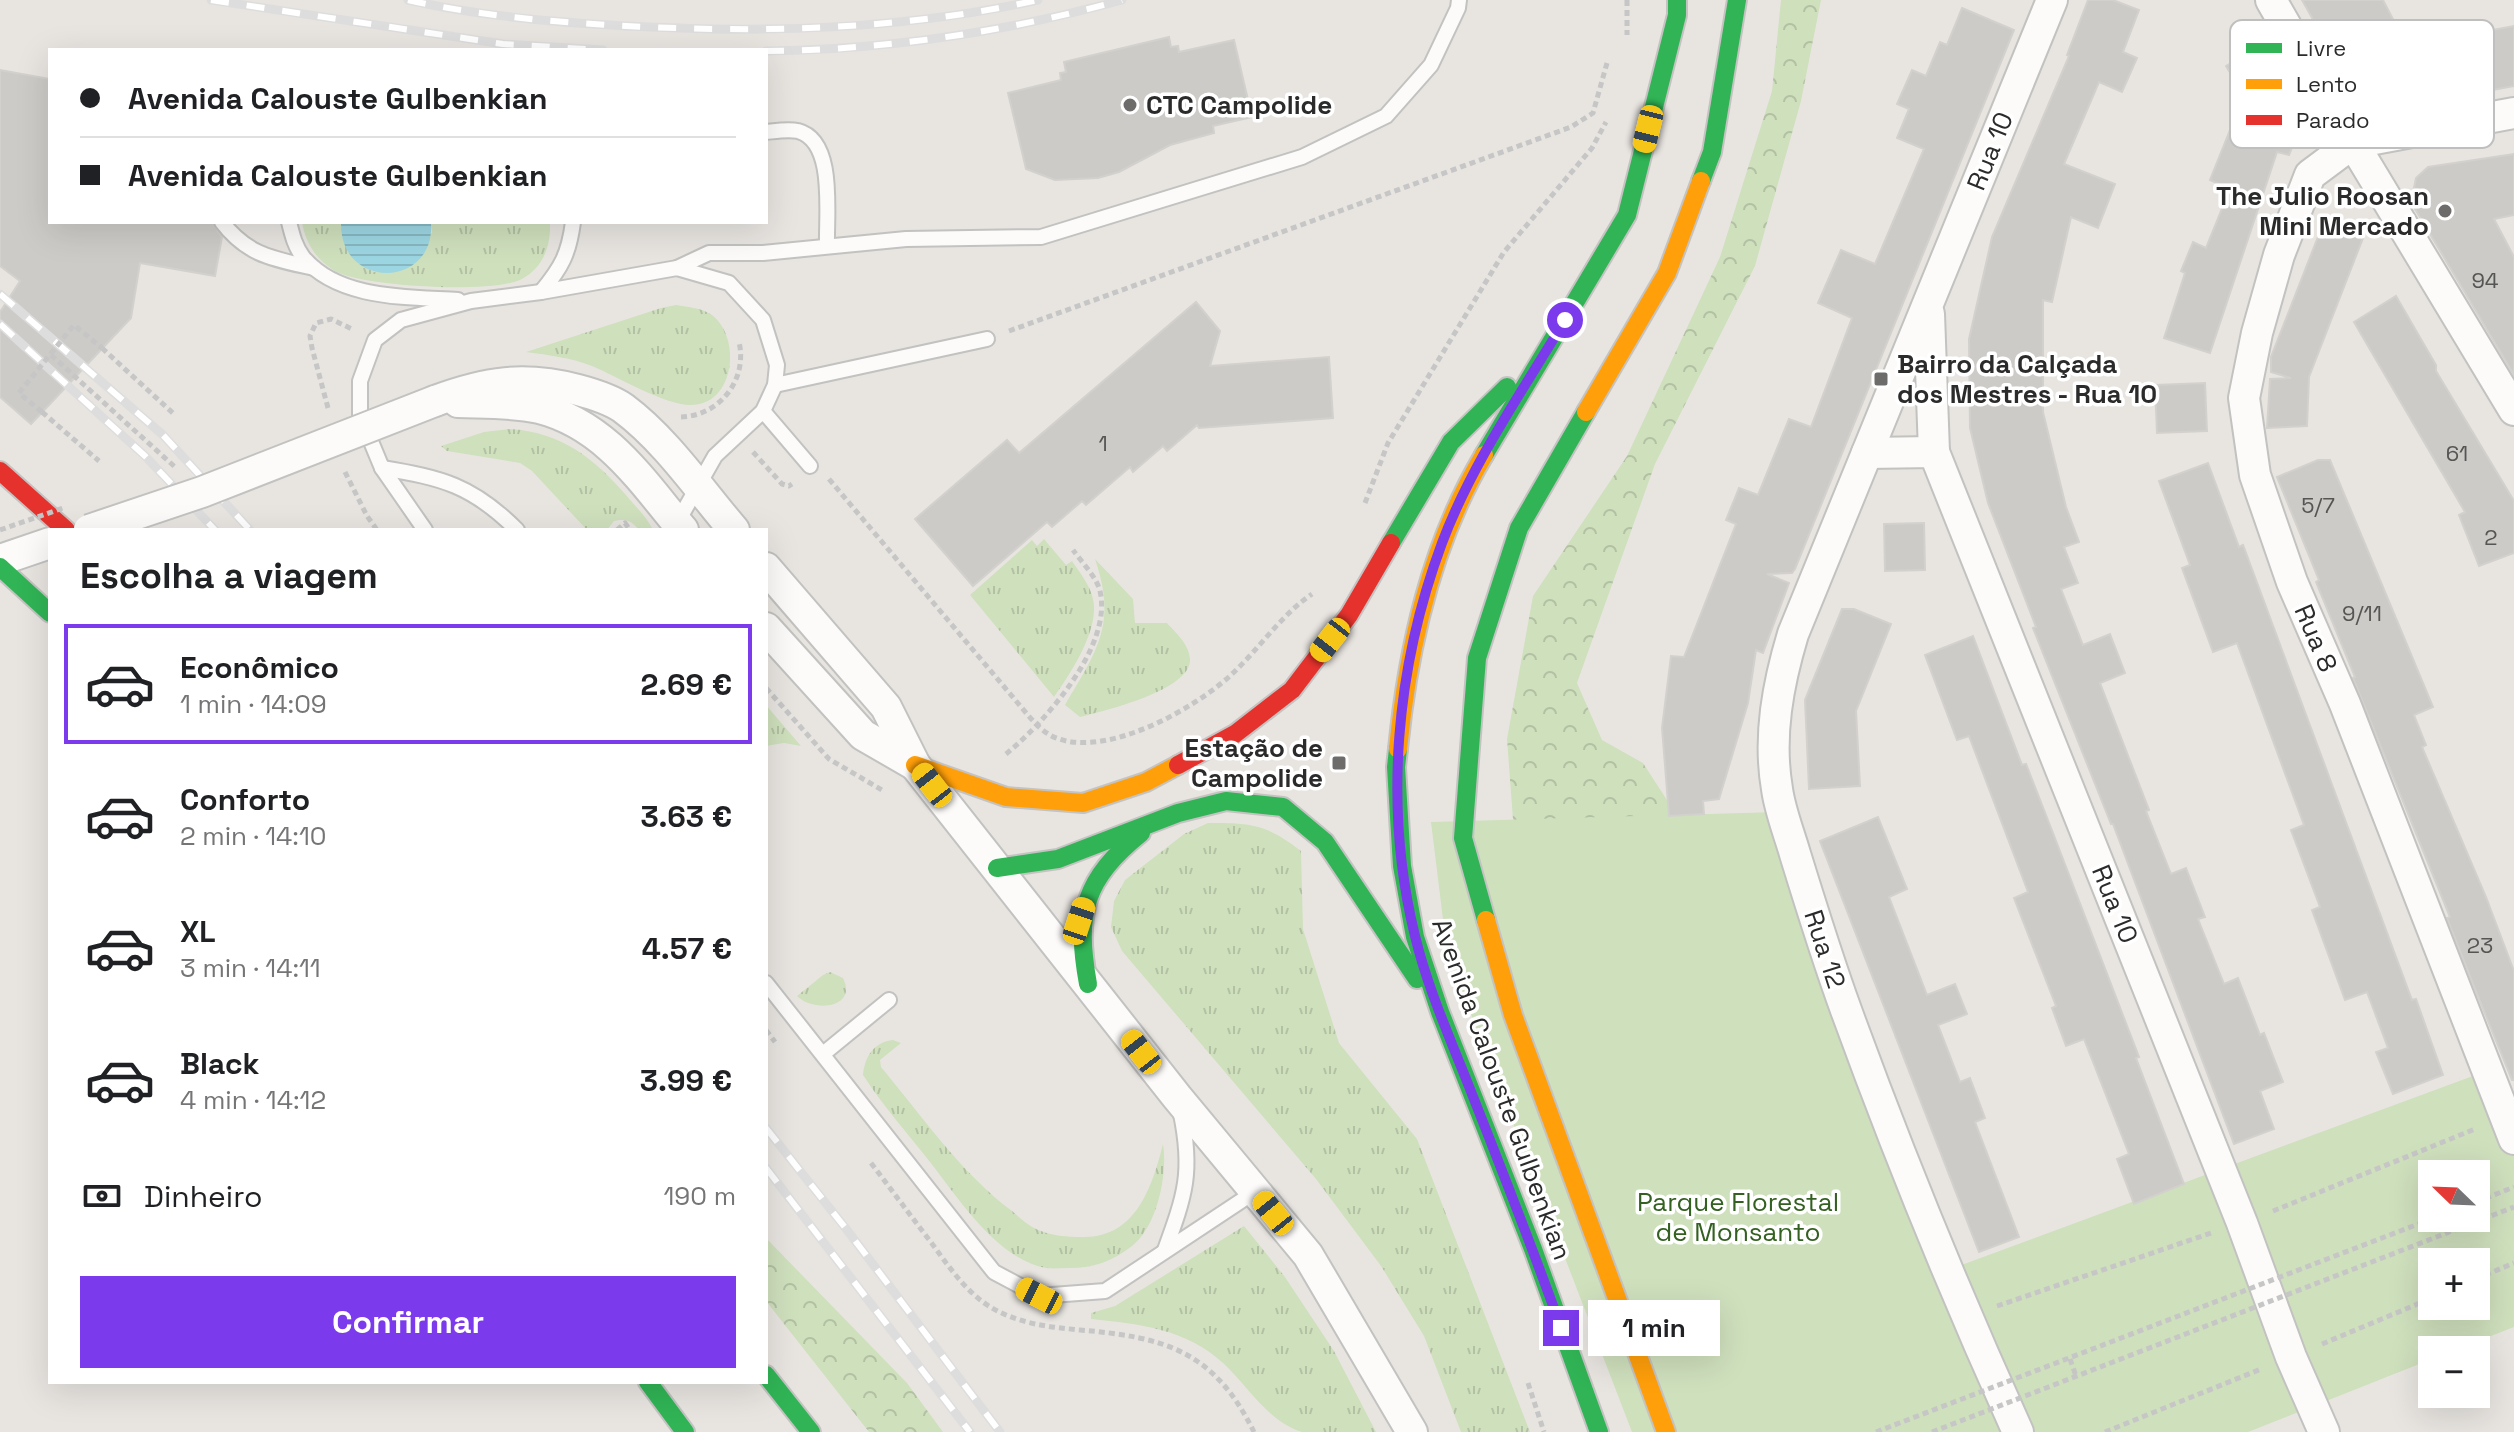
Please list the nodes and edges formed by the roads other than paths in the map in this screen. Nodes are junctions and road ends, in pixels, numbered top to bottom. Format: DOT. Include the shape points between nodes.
graph roads {
  1 [pos="1459,0"];
  2 [pos="1677,0"];
  3 [pos="1737,0"];
  4 [pos="2052,0"];
  5 [pos="2271,0"];
  6 [pos="2282,20"];
  7 [pos="2514,113"];
  8 [pos="2494,117"];
  9 [pos="768,132"];
  10 [pos="2346,148"];
  11 [pos="2356,148"];
  12 [pos="224,224"];
  13 [pos="290,224"];
  14 [pos="573,224"];
  15 [pos="827,246"];
  16 [pos="314,268"];
  17 [pos="677,268"];
  18 [pos="541,292"];
  19 [pos="471,301"];
  20 [pos="1929,302"];
  21 [pos="987,339"];
  22 [pos="1549,346"];
  23 [pos="775,385"];
  24 [pos="435,401"];
  25 [pos="2514,410"];
  26 [pos="763,411"];
  27 [pos="1934,452"];
  28 [pos="1867,453"];
  29 [pos="810,466"];
  30 [pos="382,468"];
  31 [pos="0,471"];
  32 [pos="697,486"];
  33 [pos="680,526"];
  34 [pos="64,528"];
  35 [pos="95,528"];
  36 [pos="424,528"];
  37 [pos="515,528"];
  38 [pos="732,528"];
  39 [pos="48,544"];
  40 [pos="0,560"];
  41 [pos="0,567"];
  42 [pos="768,570"];
  43 [pos="48,611"];
  44 [pos="768,630"];
  45 [pos="915,765"];
  46 [pos="1083,803"];
  47 [pos="1060,819"];
  48 [pos="1159,820"];
  49 [pos="1028,843"];
  50 [pos="997,868"];
  51 [pos="1088,984"];
  52 [pos="768,985"];
  53 [pos="889,1000"];
  54 [pos="1440,1012"];
  55 [pos="823,1054"];
  56 [pos="1177,1097"];
  57 [pos="2511,1123"];
  58 [pos="1256,1191"];
  59 [pos="1165,1250"];
  60 [pos="768,1378"];
  61 [pos="649,1384"];
  62 [pos="685,1432"];
  63 [pos="811,1432"];
  64 [pos="1412,1432"];
  65 [pos="1599,1432"];
  66 [pos="1666,1432"];
  67 [pos="2018,1432"];
  68 [pos="2324,1432"];
  1 -- 15 [label="lane" via="1431,65 1386,116 1302,157 1041,237"];
  2 -- 22 [label="main road, Avenida Calouste Gulbenkian" via="1627,215"];
  3 -- 66 [label="main road, Avenida Calouste Gulbenkian" via="1712,152 1667,273 1519,528 1477,658 1463,838 1513,1015"];
  4 -- 20 [label="street, Rua 10"];
  5 -- 6 [label="street"];
  7 -- 8 [label="street"];
  9 -- 15 [label="lane" via="796,131 818,144 825,163"];
  10 -- 57 [label="street, Rua 8" via="2310,175 2257,333 2244,398 2255,475 2292,582"];
  11 -- 25 [label="street"];
  12 -- 16 [label="lane" via="254,252"];
  13 -- 16 [label="lane" via="302,256"];
  14 -- 18 [label="lane" via="569,250"];
  15 -- 17 [label="lane" via="709,253"];
  16 -- 19 [label="lane" via="365,290"];
  17 -- 18 [label="lane"];
  17 -- 23 [label="lane" via="729,283 763,320 777,365"];
  18 -- 19 [label="lane"];
  19 -- 30 [label="lane" via="401,320 375,340 360,381 360,415"];
  20 -- 27 [label="street, Rua 10"];
  20 -- 28 [label="street, Rua 10"];
  21 -- 23 [label="lane"];
  22 -- 46 [label="main road" via="1451,442 1349,615 1292,690 1235,734 1146,782"];
  22 -- 54 [label="main road, Avenida Calouste Gulbenkian" via="1469,480 1421,608 1404,686 1396,767 1402,866 1415,937"];
  23 -- 26 [label="lane"];
  24 -- 32 [label="street" via="498,382 557,384 594,394 620,406 648,429"];
  24 -- 33 [label="street" via="537,408 586,427 631,467"];
  24 -- 35 [label="street, bridge"];
  26 -- 29 [label="lane"];
  26 -- 32 [label="lane" via="715,456"];
  27 -- 28 [label="street"];
  27 -- 68 [label="street, Rua 10"];
  28 -- 67 [label="street, Rua 12" via="1782,672 1775,711 1777,791 1822,945 1893,1142"];
  30 -- 36 [label="lane"];
  30 -- 37 [label="lane" via="457,485"];
  31 -- 34 [label="main road"];
  32 -- 33 [label="lane"];
  32 -- 38 [label="street"];
  39 -- 40 [label="street"];
  41 -- 43 [label="main road"];
  42 -- 45 [label="street" via="886,707"];
  44 -- 45 [label="street" via="863,735"];
  45 -- 46 [label="main road" via="1006,797"];
  45 -- 50 [label="street"];
  46 -- 47 [label="main road"];
  48 -- 50 [label="main road" via="1058,859"];
  48 -- 51 [label="main road" via="1116,852 1089,892 1079,921"];
  48 -- 54 [label="main road" via="1226,801 1283,807 1325,842"];
  49 -- 50 [label="main road"];
  50 -- 51 [label="street"];
  51 -- 56 [label="street"];
  52 -- 55 [label="lane"];
  53 -- 55 [label="lane"];
  54 -- 65 [label="main road, Avenida Calouste Gulbenkian"];
  55 -- 59 [label="lane" via="994,1272 1039,1296 1105,1291"];
  56 -- 58 [label="street"];
  56 -- 59 [label="lane" via="1187,1145 1186,1193"];
  58 -- 59 [label="lane"];
  58 -- 64 [label="street" via="1308,1255"];
  60 -- 63 [label="main road"];
  61 -- 62 [label="main road"];
}
